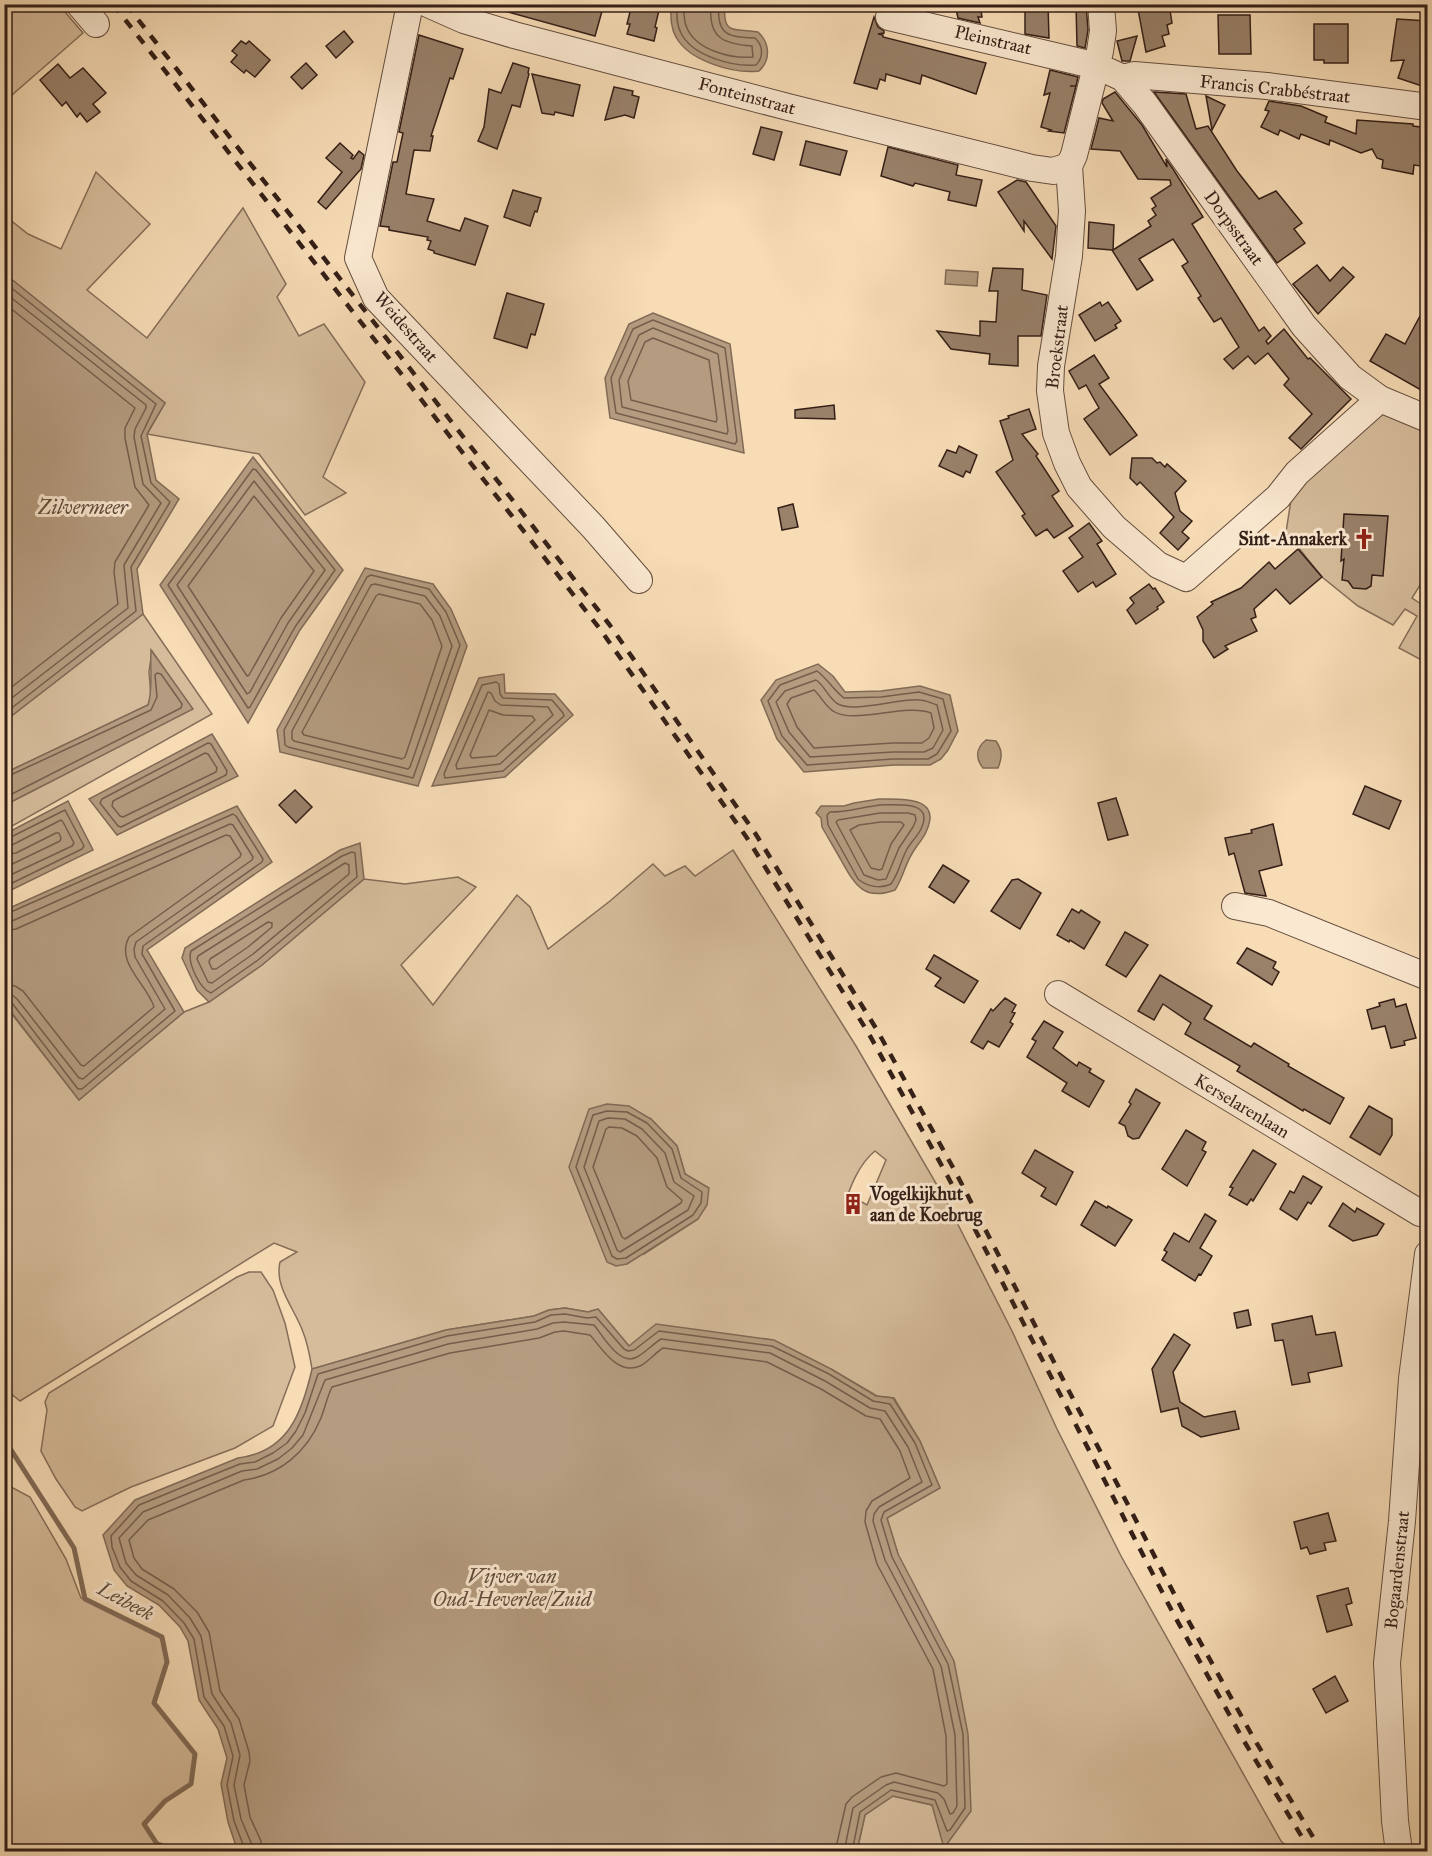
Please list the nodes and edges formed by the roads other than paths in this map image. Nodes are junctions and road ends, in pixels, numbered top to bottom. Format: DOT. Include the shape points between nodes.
graph roads {
  1 [pos="79,4"];
  2 [pos="410,4"];
  3 [pos="428,4"];
  4 [pos="1101,4"];
  5 [pos="890,16"];
  6 [pos="96,24"];
  7 [pos="1097,66"];
  8 [pos="1123,78"];
  9 [pos="1428,107"];
  10 [pos="1069,166"];
  11 [pos="1386,401"];
  12 [pos="1428,419"];
  13 [pos="639,580"];
  14 [pos="1235,906"];
  15 [pos="1428,976"];
  16 [pos="1058,994"];
  17 [pos="1428,1215"];
  18 [pos="1428,1254"];
  19 [pos="1399,1851"];
  1 -- 6 [label="street"];
  2 -- 13 [label="street, Weidestraat" via="358,258 376,298"];
  3 -- 10 [label="street, Fonteinstraat" via="496,30 788,107 1032,168 1053,171"];
  4 -- 7 [label="street" via="1103,32"];
  5 -- 7 [label="street, Pleinstraat"];
  7 -- 8 [label="street, Dorpsstraat"];
  7 -- 10 [label="street, Broekstraat"];
  8 -- 9 [label="street, Francis Crabbéstraat" via="1134,75 1267,87"];
  8 -- 11 [label="street, Dorpsstraat" via="1304,326 1350,377"];
  10 -- 11 [label="street, Broekstraat" via="1069,256 1051,374 1056,433 1079,487 1114,527 1158,565 1186,578 1278,497 1297,473"];
  11 -- 12 [label="street, Dorpsstraat"];
  14 -- 15 [label="street" via="1269,913"];
  16 -- 17 [label="street, Kerselarenlaan"];
  18 -- 19 [label="street, Bogaardenstraat" via="1412,1379 1387,1664"];
}
